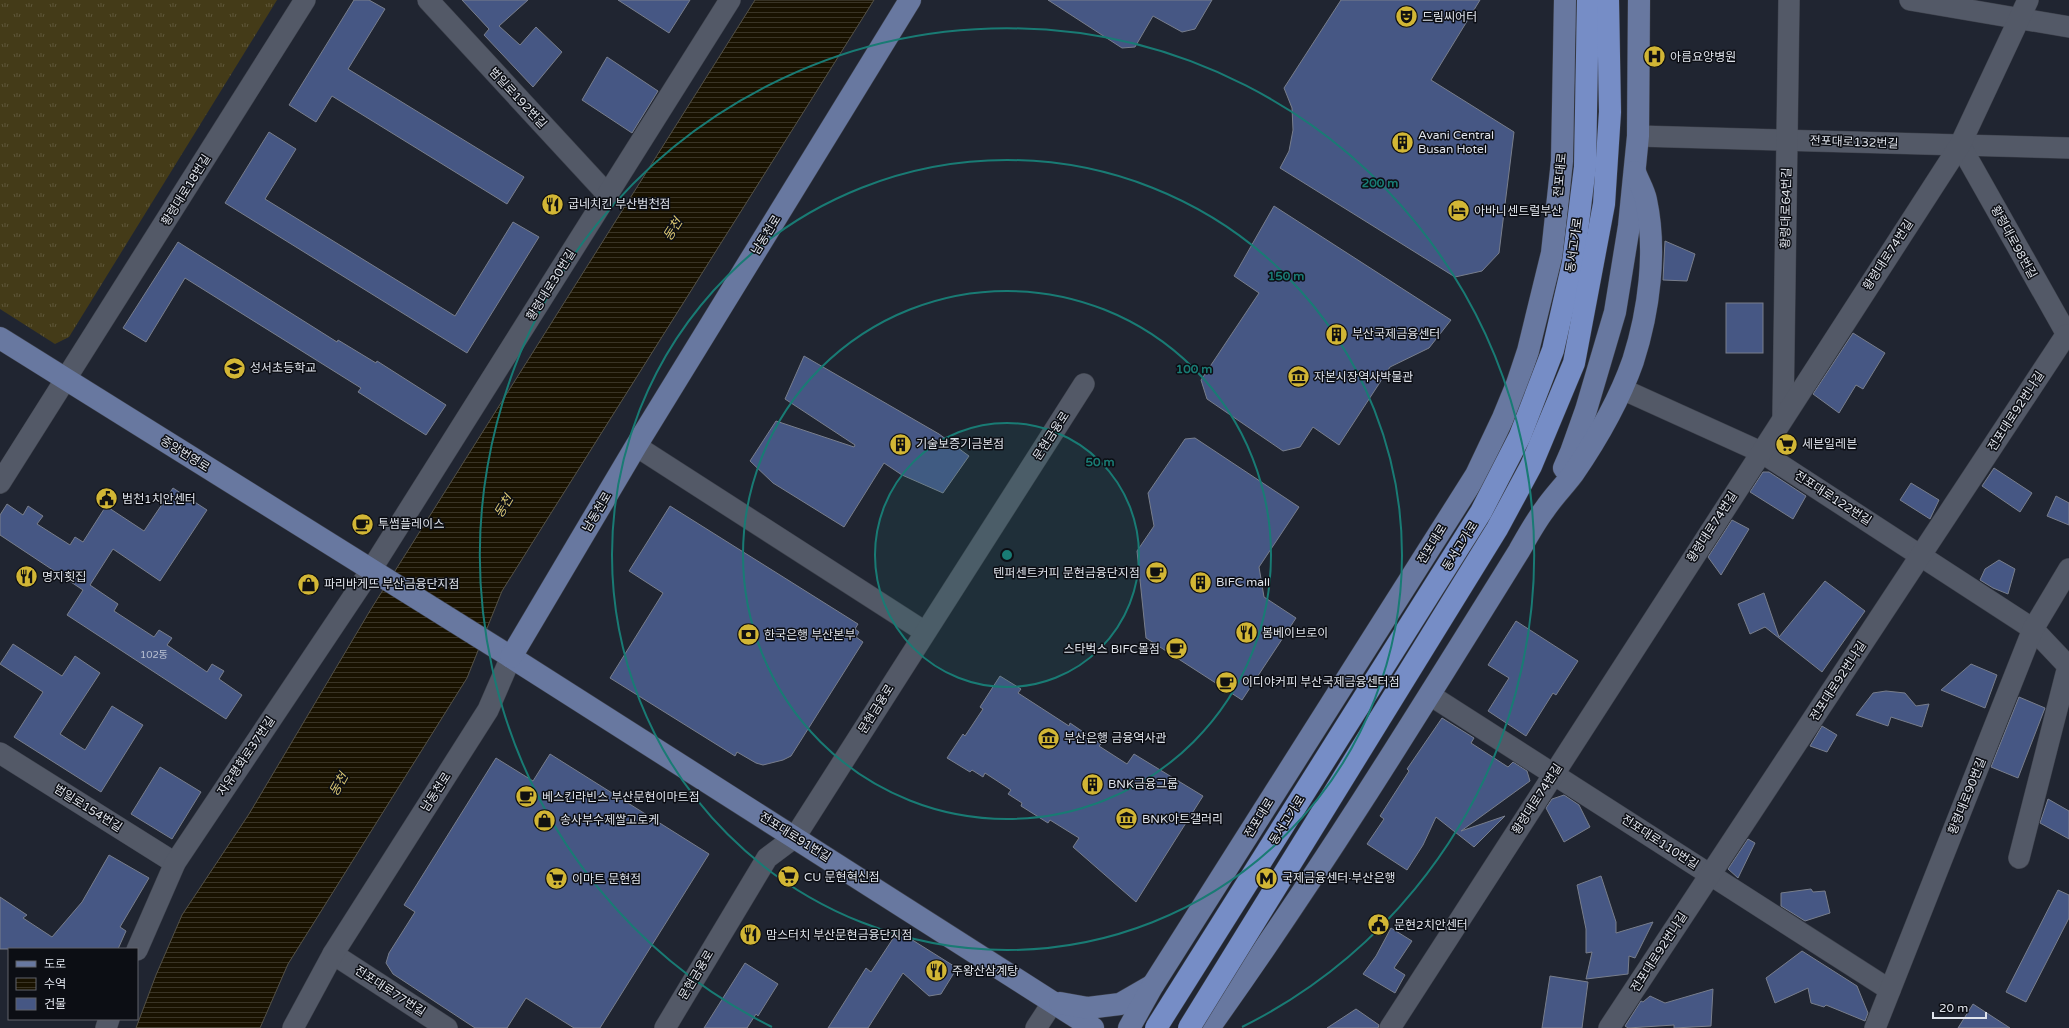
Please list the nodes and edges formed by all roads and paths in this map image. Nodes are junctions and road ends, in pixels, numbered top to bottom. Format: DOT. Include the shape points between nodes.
graph roads {
  1 [pos="305,0"];
  2 [pos="428,0"];
  3 [pos="730,0"];
  4 [pos="910,0"];
  5 [pos="1565,0"];
  6 [pos="1588,0"];
  7 [pos="1608,0"];
  8 [pos="1639,0"];
  9 [pos="1789,0"];
  10 [pos="1910,0"];
  11 [pos="2024,9"];
  12 [pos="2069,27"];
  13 [pos="1638,136"];
  14 [pos="1787,140"];
  15 [pos="1960,145"];
  16 [pos="2069,148"];
  17 [pos="1635,172"];
  18 [pos="608,195"];
  19 [pos="2067,336"];
  20 [pos="0,338"];
  21 [pos="67,380"];
  22 [pos="1084,384"];
  23 [pos="1622,389"];
  24 [pos="1783,416"];
  25 [pos="636,446"];
  26 [pos="1761,452"];
  27 [pos="0,483"];
  28 [pos="1544,509"];
  29 [pos="1921,555"];
  30 [pos="2069,569"];
  31 [pos="371,570"];
  32 [pos="2033,629"];
  33 [pos="925,632"];
  34 [pos="503,652"];
  35 [pos="1430,695"];
  36 [pos="0,753"];
  37 [pos="1554,774"];
  38 [pos="795,837"];
  39 [pos="2018,858"];
  40 [pos="175,863"];
  41 [pos="1710,875"];
  42 [pos="1201,910"];
  43 [pos="138,948"];
  44 [pos="333,954"];
  45 [pos="1255,964"];
  46 [pos="1153,985"];
  47 [pos="1890,990"];
  48 [pos="1053,1002"];
  49 [pos="293,1028"];
  50 [pos="447,1028"];
  51 [pos="665,1028"];
  52 [pos="1036,1028"];
  53 [pos="1072,1028"];
  54 [pos="1093,1028"];
  55 [pos="1129,1028"];
  56 [pos="1156,1028"];
  57 [pos="1189,1028"];
  58 [pos="1209,1028"];
  59 [pos="1390,1028"];
  60 [pos="1609,1028"];
  61 [pos="1875,1028"];
  1 -- 21 [label="street, 황령대로18번길"];
  2 -- 18 [label="street, 범일로192번길"];
  3 -- 18 [label="street, 황령대로30번길"];
  4 -- 25 [label="main road, 남동천로"];
  5 -- 42 [label="main road, 전포대로" via="1562,161 1552,253 1528,351 1517,384 1476,475"];
  6 -- 56 [label="highway, 동서고가로, bridge" via="1585,167 1573,263 1553,350 1520,436 1481,512"];
  7 -- 57 [label="highway, 동서고가로, bridge" via="1610,112 1604,204 1570,370 1531,466 1497,529"];
  8 -- 13 [label="main road"];
  9 -- 14 [label="street, 황령대로64번길"];
  10 -- 11 [label="street"];
  11 -- 12 [label="street"];
  11 -- 15 [label="street, 황령대로74번길"];
  13 -- 14 [label="street, 전포대로132번길"];
  13 -- 17 [label="main road"];
  14 -- 15 [label="street, 전포대로132번길"];
  14 -- 24 [label="street, 황령대로64번길"];
  15 -- 16 [label="street, 전포대로132번길"];
  15 -- 19 [label="street, 황령대로98번길"];
  15 -- 24 [label="street, 황령대로74번길"];
  17 -- 23 [label="main road" via="1645,197 1650,229 1650,268 1641,334"];
  17 -- 28 [label="main road" via="1630,226 1615,312 1571,452"];
  18 -- 31 [label="street, 황령대로30번길"];
  19 -- 29 [label="street, 전포대로92번나길"];
  20 -- 21 [label="main road, 중앙번영로"];
  21 -- 27 [label="street, 황령대로18번길"];
  21 -- 31 [label="main road, 중앙번영로"];
  22 -- 33 [label="street, 문현금융로"];
  23 -- 26 [label="street, 전포대로122번길"];
  23 -- 28 [label="main road" via="1572,475"];
  24 -- 26 [label="street, 황령대로74번길"];
  25 -- 33 [label="street"];
  25 -- 34 [label="main road, 남동천로"];
  26 -- 29 [label="street, 전포대로122번길"];
  26 -- 37 [label="street, 황령대로74번길"];
  28 -- 35 [label="main road"];
  29 -- 32 [label="street, 전포대로122번길"];
  29 -- 41 [label="street, 전포대로92번나길"];
  30 -- 32 [label="street, 황령대로90번길"];
  31 -- 34 [label="main road, 중앙번영로"];
  31 -- 40 [label="street, 자유평화로37번길"];
  32 -- 39 [label="street, 전포대로122번길" via="2068,666"];
  32 -- 47 [label="street, 황령대로90번길"];
  33 -- 38 [label="street, 문현금융로"];
  34 -- 38 [label="main road, 전포대로91번길"];
  34 -- 44 [label="street, 남동천로" via="488,710"];
  35 -- 37 [label="street, 전포대로110번길"];
  35 -- 45 [label="main road"];
  36 -- 40 [label="street, 범일로154번길"];
  37 -- 41 [label="street, 전포대로110번길"];
  37 -- 59 [label="street, 황령대로74번길"];
  38 -- 48 [label="main road, 전포대로91번길"];
  38 -- 51 [label="street, 문현금융로" via="767,858"];
  40 -- 43 [label="street, 자유평화로37번길"];
  41 -- 47 [label="street, 전포대로110번길"];
  41 -- 60 [label="street, 전포대로92번나길"];
  42 -- 45 [label="main road" via="1203,952 1231,970"];
  42 -- 46 [label="main road, 전포대로"];
  44 -- 49 [label="street, 남동천로"];
  44 -- 50 [label="street, 전포대로77번길"];
  45 -- 58 [label="main road"];
  46 -- 48 [label="main road" via="1120,1004 1088,1008"];
  46 -- 55 [label="main road, 전포대로"];
  47 -- 61 [label="street, 황령대로90번길"];
  48 -- 52 [label="street"];
  48 -- 53 [label="main road"];
  48 -- 54 [label="main road, 전포대로91번길"];
}
